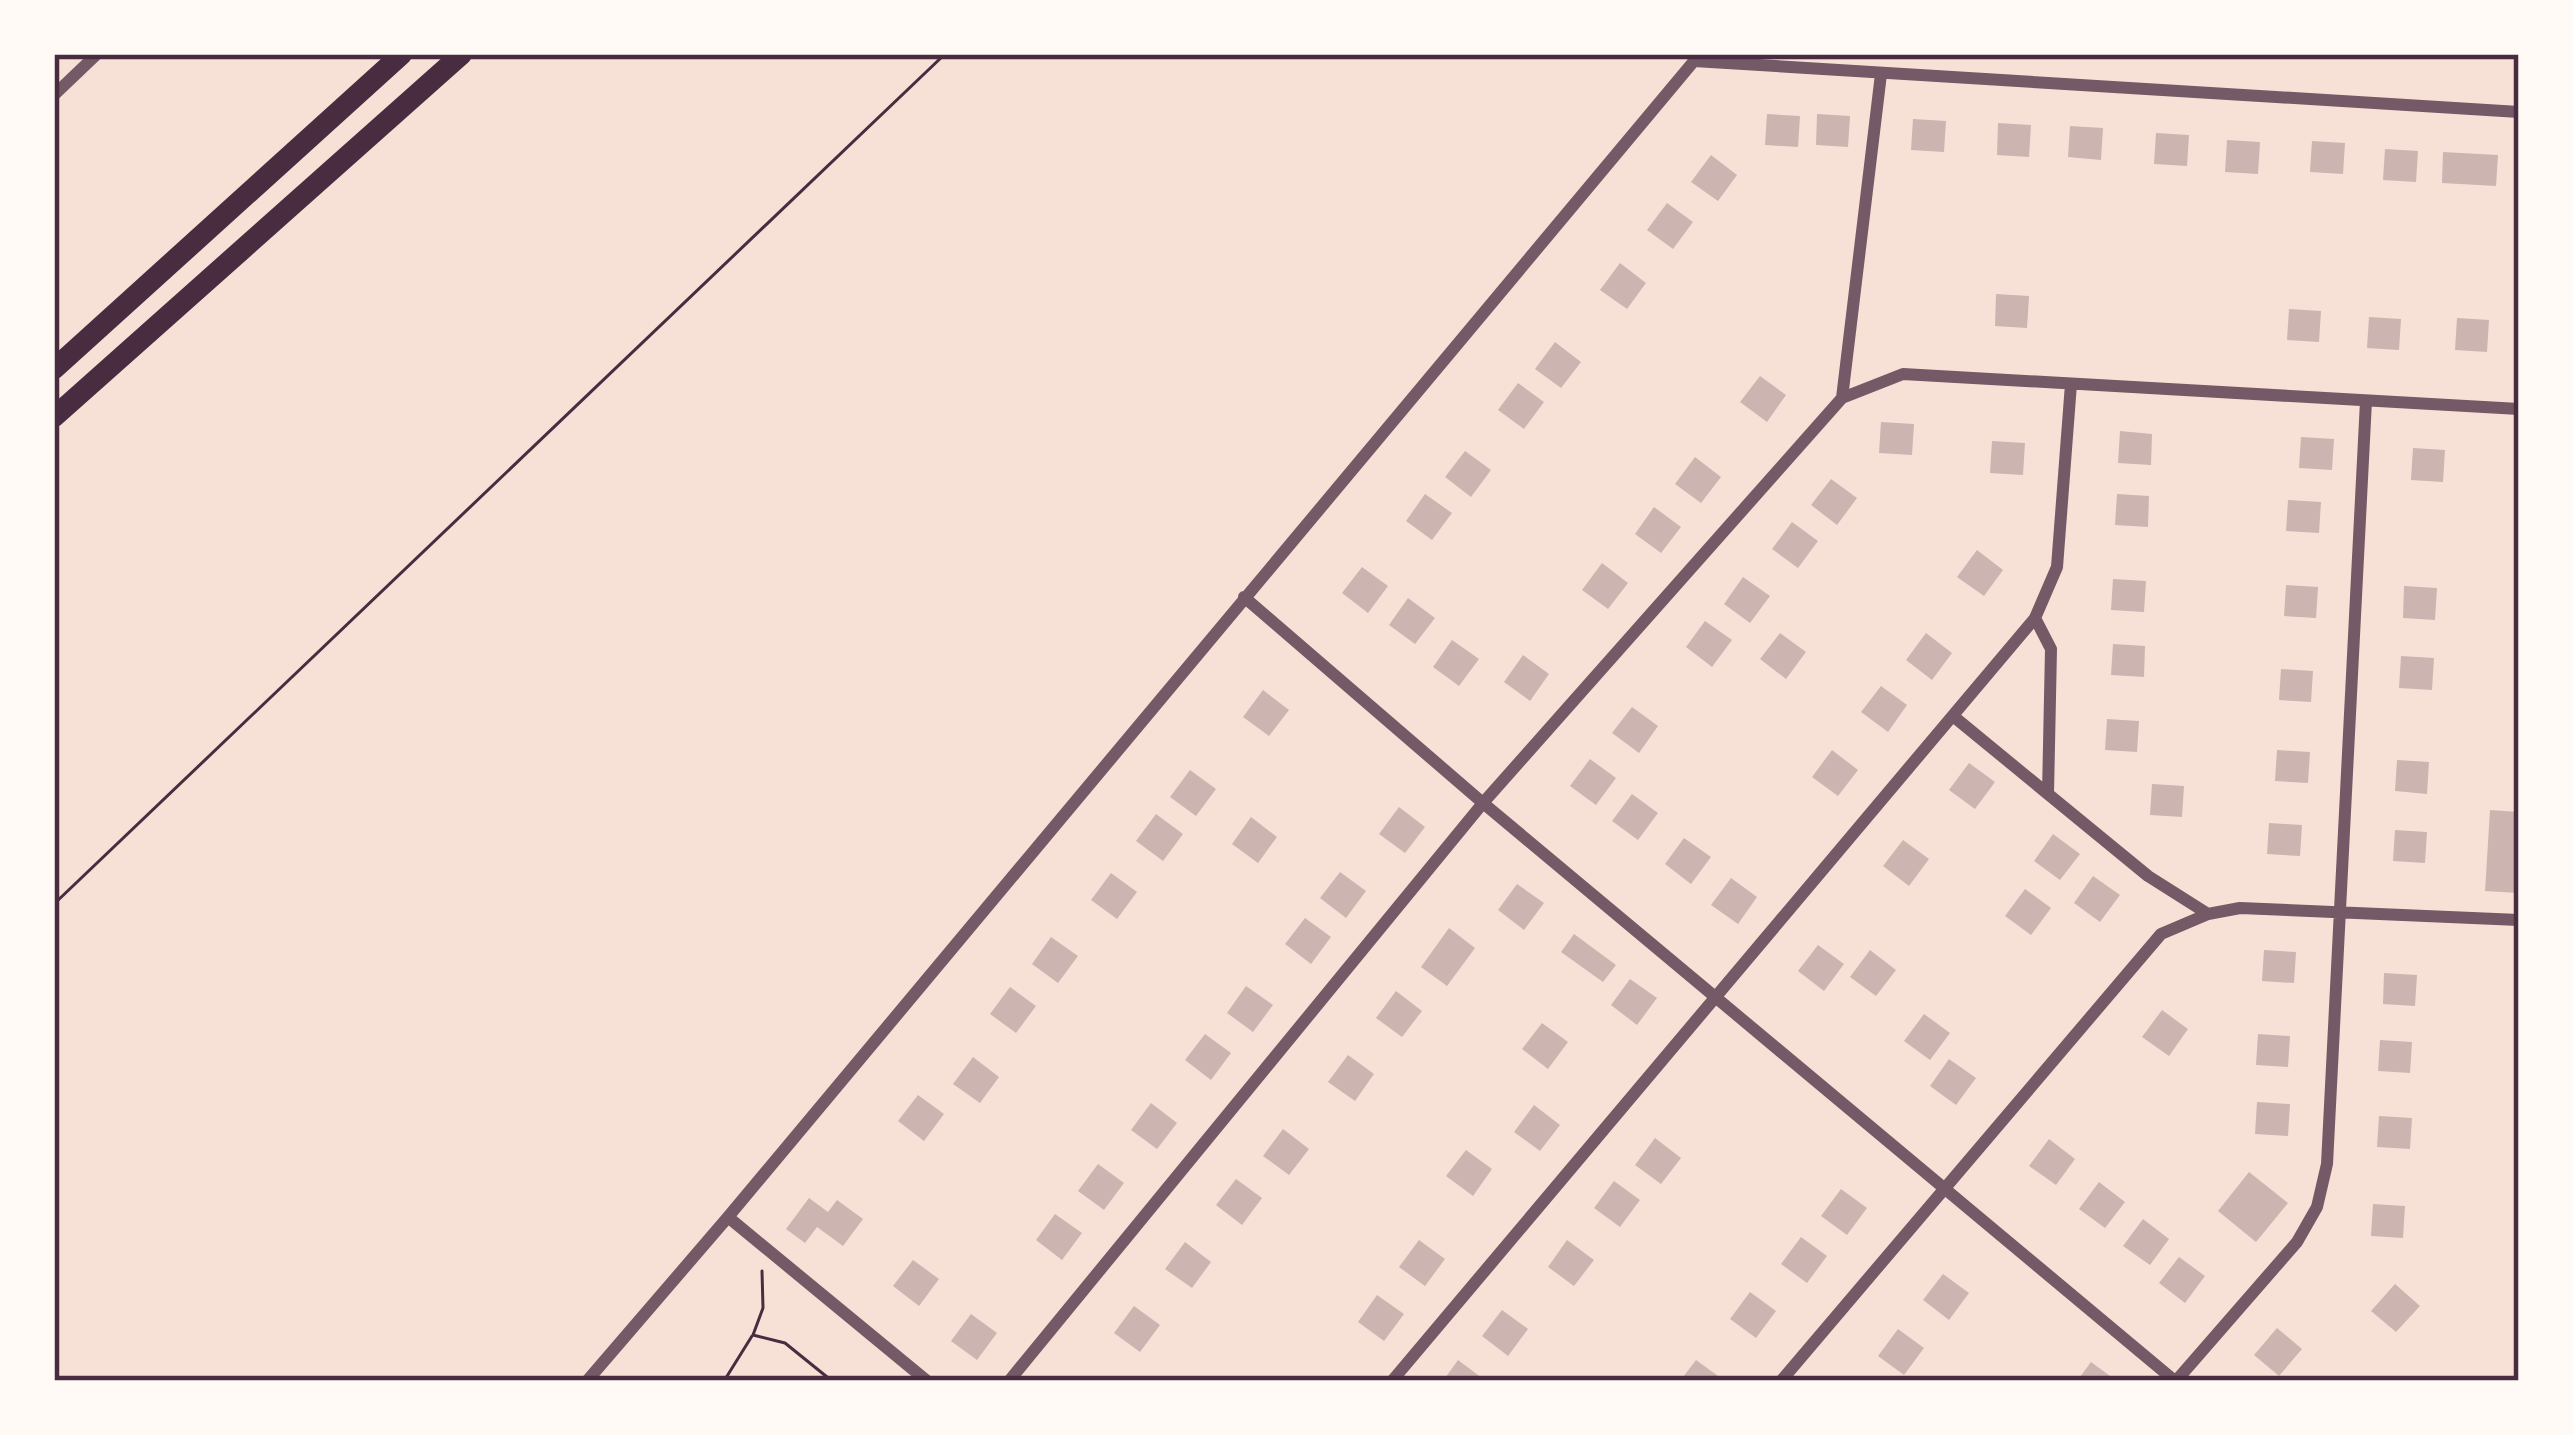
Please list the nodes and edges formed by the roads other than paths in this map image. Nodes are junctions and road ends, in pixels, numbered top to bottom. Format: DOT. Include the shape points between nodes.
graph roads {
  1 [pos="97,54"];
  2 [pos="402,54"];
  3 [pos="462,54"];
  4 [pos="1697,57"];
  5 [pos="1881,74"];
  6 [pos="54,95"];
  7 [pos="2519,112"];
  8 [pos="54,369"];
  9 [pos="2071,384"];
  10 [pos="1842,398"];
  11 [pos="2366,401"];
  12 [pos="2519,410"];
  13 [pos="54,417"];
  14 [pos="1244,597"];
  15 [pos="2036,618"];
  16 [pos="1953,716"];
  17 [pos="2048,794"];
  18 [pos="1483,803"];
  19 [pos="2339,912"];
  20 [pos="2208,914"];
  21 [pos="2519,920"];
  22 [pos="1718,996"];
  23 [pos="1944,1187"];
  24 [pos="728,1217"];
  25 [pos="587,1381"];
  26 [pos="927,1381"];
  27 [pos="1009,1381"];
  28 [pos="1392,1381"];
  29 [pos="1780,1381"];
  30 [pos="2176,1381"];
  1 -- 6 [label="street"];
  2 -- 8 [label="highway"];
  3 -- 13 [label="highway"];
  4 -- 5 [label="street"];
  4 -- 14 [label="street"];
  5 -- 7 [label="street"];
  5 -- 10 [label="street"];
  9 -- 10 [label="street" via="1903,374"];
  9 -- 11 [label="street"];
  9 -- 15 [label="street" via="2057,567"];
  10 -- 18 [label="street"];
  11 -- 12 [label="street"];
  11 -- 19 [label="street"];
  14 -- 18 [label="street"];
  14 -- 24 [label="street"];
  15 -- 16 [label="street"];
  15 -- 17 [label="street" via="2050,649"];
  16 -- 17 [label="street"];
  16 -- 22 [label="street"];
  17 -- 20 [label="street"];
  18 -- 22 [label="street"];
  18 -- 27 [label="street"];
  19 -- 20 [label="street"];
  19 -- 21 [label="street"];
  19 -- 30 [label="street" via="2327,1164 2317,1208"];
  20 -- 23 [label="street" via="2162,934"];
  22 -- 23 [label="street"];
  22 -- 28 [label="street"];
  23 -- 29 [label="street"];
  23 -- 30 [label="street"];
  24 -- 25 [label="street"];
  24 -- 26 [label="street"];
}
